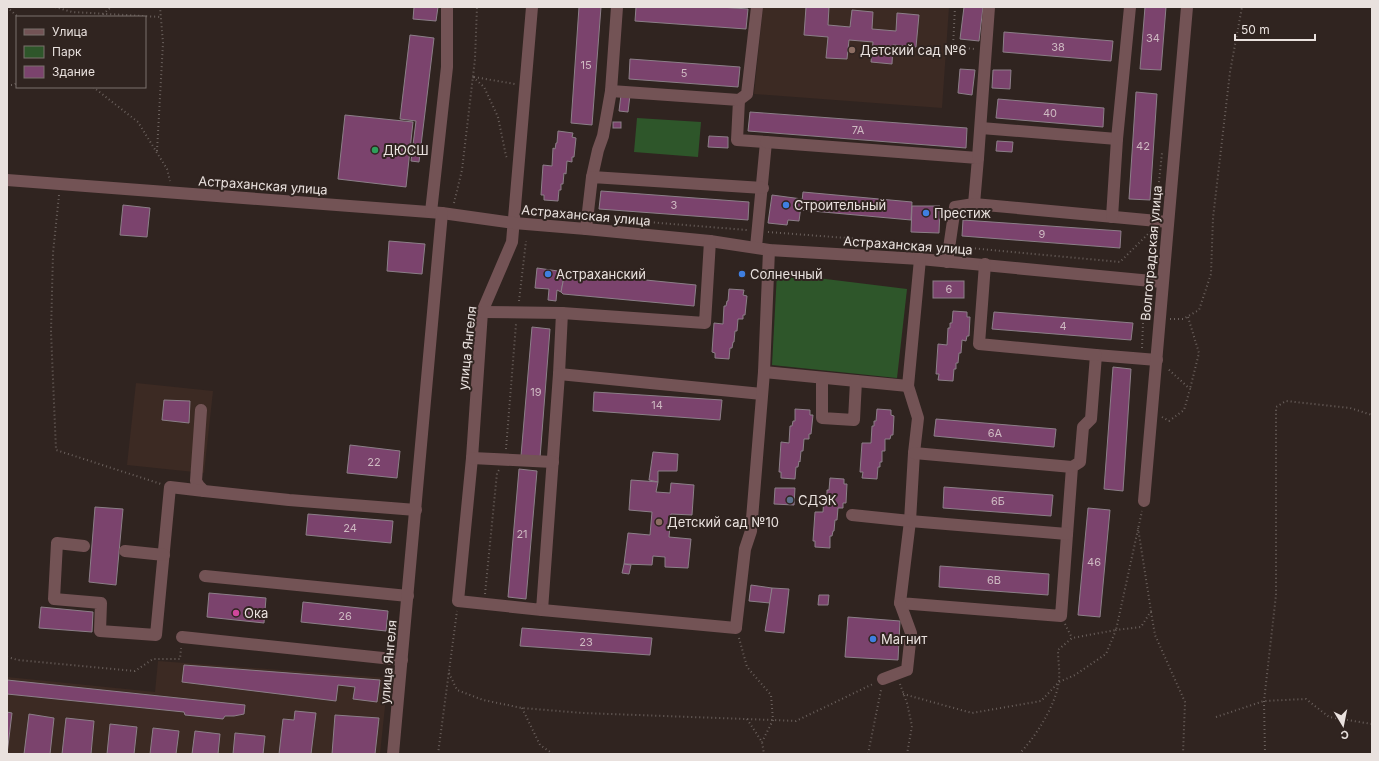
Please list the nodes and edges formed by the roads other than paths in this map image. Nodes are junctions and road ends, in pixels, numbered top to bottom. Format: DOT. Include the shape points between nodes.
graph roads {
  1 [pos="447,7"];
  2 [pos="532,7"];
  3 [pos="617,7"];
  4 [pos="757,7"];
  5 [pos="989,7"];
  6 [pos="1130,7"];
  7 [pos="1187,7"];
  8 [pos="611,91"];
  9 [pos="739,100"];
  10 [pos="981,128"];
  11 [pos="1117,139"];
  12 [pos="766,142"];
  13 [pos="978,158"];
  14 [pos="592,177"];
  15 [pos="7,180"];
  16 [pos="22,181"];
  17 [pos="7,186"];
  18 [pos="762,188"];
  19 [pos="974,204"];
  20 [pos="437,213"];
  21 [pos="1112,216"];
  22 [pos="1168,222"];
  23 [pos="514,223"];
  24 [pos="587,223"];
  25 [pos="710,241"];
  26 [pos="756,247"];
  27 [pos="769,250"];
  28 [pos="920,259"];
  29 [pos="947,262"];
  30 [pos="985,264"];
  31 [pos="1162,282"];
  32 [pos="482,312"];
  33 [pos="562,313"];
  34 [pos="1096,355"];
  35 [pos="1157,360"];
  36 [pos="764,372"];
  37 [pos="559,374"];
  38 [pos="822,378"];
  39 [pos="856,381"];
  40 [pos="908,386"];
  41 [pos="762,394"];
  42 [pos="201,410"];
  43 [pos="914,454"];
  44 [pos="472,458"];
  45 [pos="553,462"];
  46 [pos="1072,467"];
  47 [pos="204,490"];
  48 [pos="1144,501"];
  49 [pos="416,510"];
  50 [pos="852,515"];
  51 [pos="910,522"];
  52 [pos="1067,534"];
  53 [pos="84,546"];
  54 [pos="125,552"];
  55 [pos="164,555"];
  56 [pos="205,576"];
  57 [pos="408,596"];
  58 [pos="900,603"];
  59 [pos="542,610"];
  60 [pos="182,637"];
  61 [pos="402,660"];
  62 [pos="883,679"];
  63 [pos="393,754"];
  1 -- 20 [label="street, улица Янгеля" via="447,67"];
  2 -- 23 [label="street, улица Янгеля"];
  3 -- 8 [label="street"];
  4 -- 9 [label="street" via="747,94"];
  5 -- 10 [label="street"];
  6 -- 11 [label="street"];
  7 -- 22 [label="street, Волгоградская улица"];
  8 -- 9 [label="street"];
  8 -- 14 [label="street"];
  9 -- 12 [label="street" via="737,140"];
  10 -- 11 [label="street"];
  10 -- 13 [label="street"];
  11 -- 21 [label="street"];
  12 -- 13 [label="street"];
  12 -- 18 [label="street"];
  13 -- 19 [label="street"];
  14 -- 18 [label="street"];
  14 -- 24 [label="street"];
  15 -- 16 [label="street, Астраханская улица"];
  16 -- 17 [label="street"];
  16 -- 20 [label="street, Астраханская улица"];
  18 -- 26 [label="street"];
  19 -- 21 [label="street"];
  19 -- 29 [label="street" via="955,208"];
  20 -- 23 [label="street, Астраханская улица"];
  20 -- 49 [label="street, улица Янгеля"];
  21 -- 22 [label="street"];
  22 -- 31 [label="street, Волгоградская улица"];
  23 -- 24 [label="street, Астраханская улица"];
  23 -- 32 [label="street, улица Янгеля" via="512,242"];
  24 -- 25 [label="street, Астраханская улица"];
  25 -- 26 [label="street, Астраханская улица"];
  25 -- 33 [label="street" via="705,323"];
  26 -- 27 [label="street, Астраханская улица"];
  27 -- 28 [label="street, Астраханская улица"];
  27 -- 36 [label="street"];
  28 -- 29 [label="street, Астраханская улица"];
  28 -- 40 [label="street"];
  29 -- 30 [label="street, Астраханская улица"];
  30 -- 31 [label="street, Астраханская улица"];
  30 -- 34 [label="street" via="979,344"];
  31 -- 35 [label="street, Волгоградская улица"];
  32 -- 33 [label="street"];
  32 -- 44 [label="street, улица Янгеля"];
  33 -- 37 [label="street"];
  34 -- 35 [label="street"];
  34 -- 46 [label="street" via="1091,420 1083,428 1080,462"];
  35 -- 48 [label="street, Волгоградская улица"];
  36 -- 38 [label="street"];
  36 -- 41 [label="street"];
  37 -- 41 [label="street"];
  37 -- 45 [label="street"];
  38 -- 39 [label="street"];
  38 -- 39 [label="street" via="822,418 854,420"];
  39 -- 40 [label="street"];
  40 -- 43 [label="street" via="918,418"];
  41 -- 59 [label="street" via="751,532 745,549 736,627"];
  42 -- 47 [label="street" via="196,481"];
  43 -- 46 [label="street"];
  43 -- 51 [label="street"];
  44 -- 45 [label="street"];
  44 -- 59 [label="street, улица Янгеля" via="458,601"];
  45 -- 59 [label="street"];
  46 -- 52 [label="street"];
  47 -- 49 [label="street"];
  47 -- 55 [label="street" via="170,488"];
  49 -- 57 [label="street, улица Янгеля"];
  50 -- 51 [label="street"];
  51 -- 52 [label="street"];
  51 -- 58 [label="street"];
  52 -- 58 [label="street" via="1061,616"];
  53 -- 55 [label="street" via="57,544 54,599 101,603 100,631 156,635"];
  54 -- 55 [label="street"];
  56 -- 57 [label="street"];
  57 -- 61 [label="street, улица Янгеля"];
  58 -- 62 [label="street" via="911,633 907,670"];
  60 -- 61 [label="street"];
  61 -- 63 [label="street, улица Янгеля"];
}
